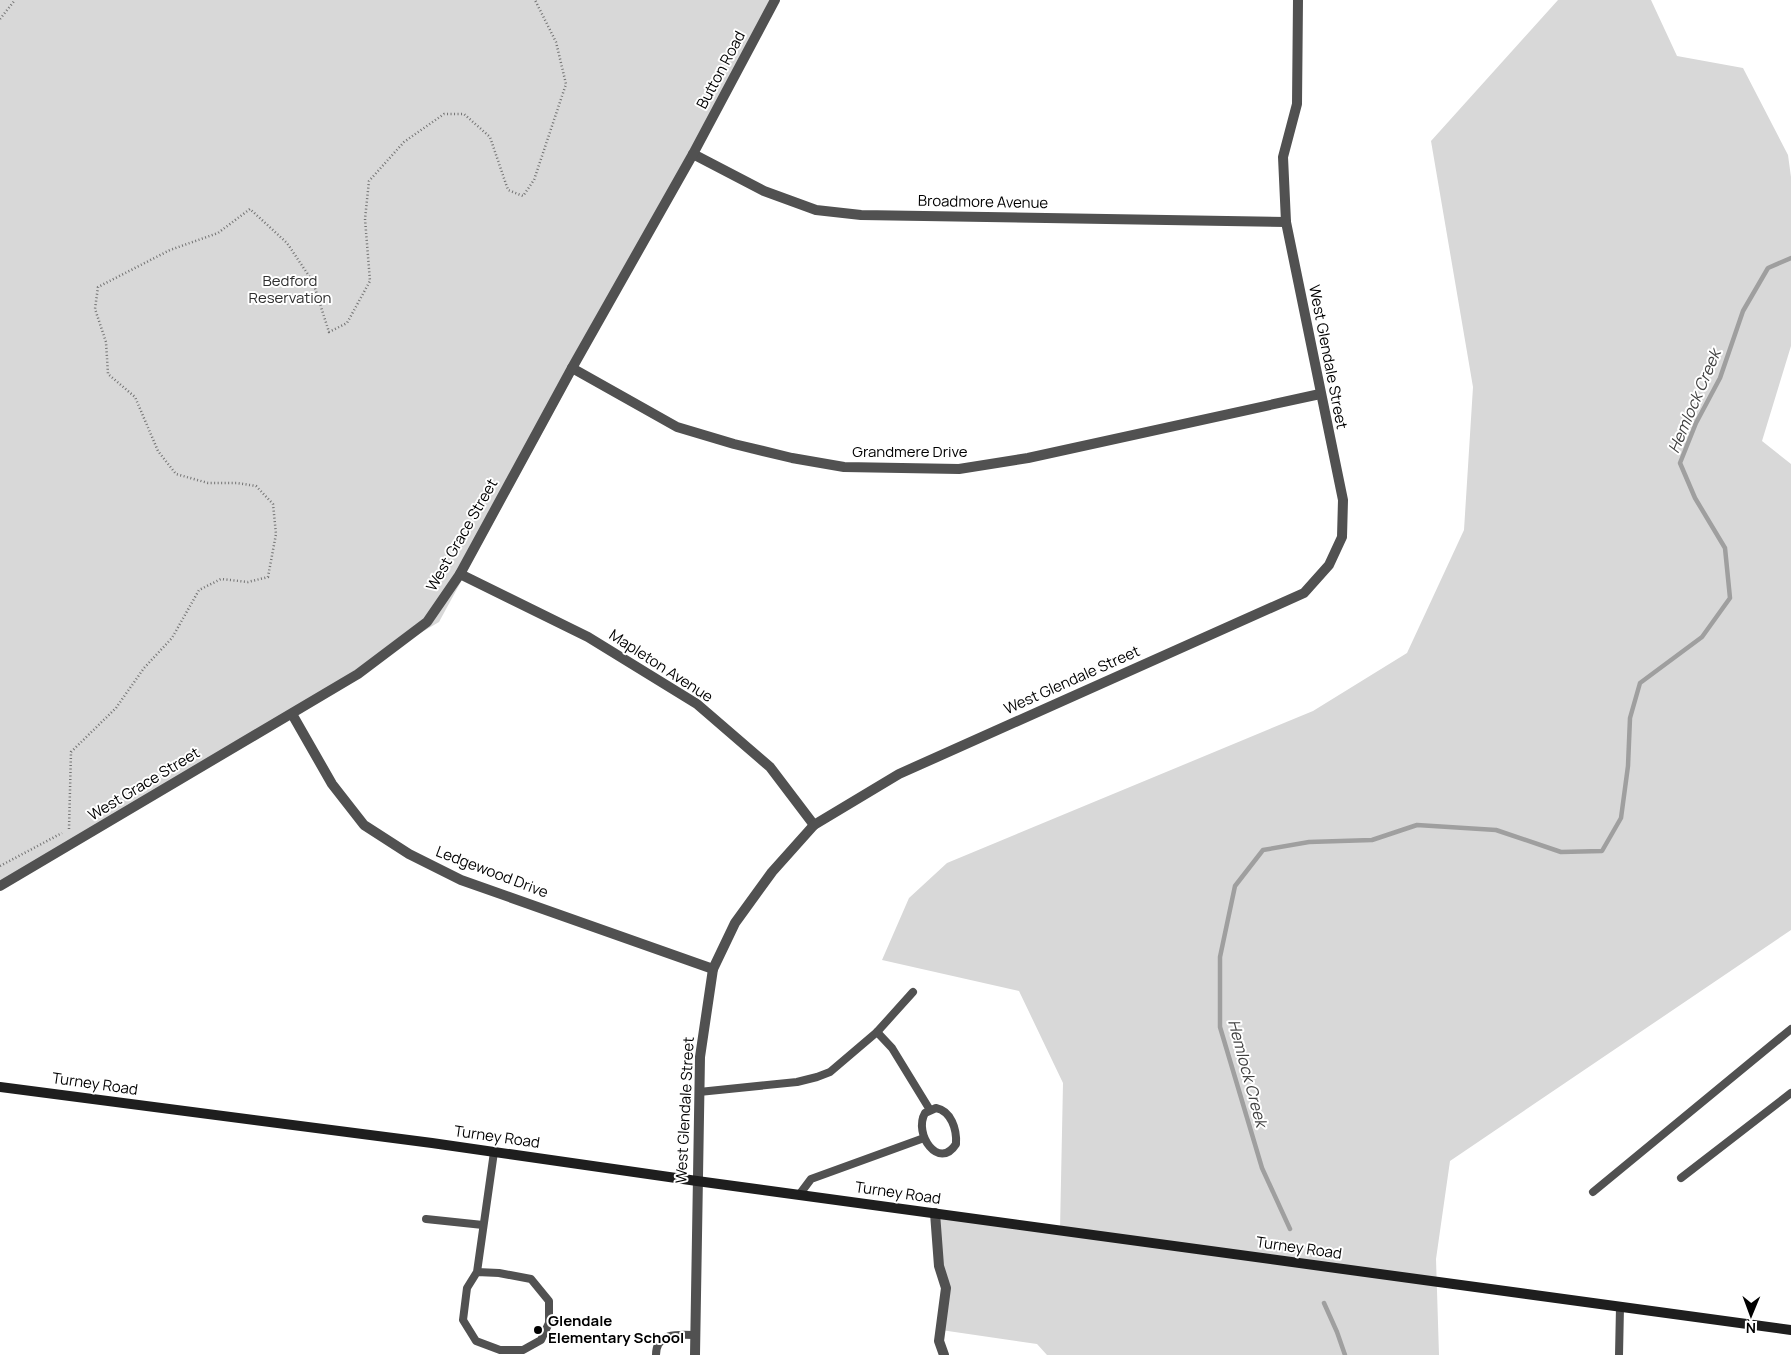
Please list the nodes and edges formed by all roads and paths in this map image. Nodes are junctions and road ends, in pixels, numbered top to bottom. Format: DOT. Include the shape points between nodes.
graph roads {
  1 [pos="15,0"];
  2 [pos="535,0"];
  3 [pos="775,0"];
  4 [pos="1298,0"];
  5 [pos="0,19"];
  6 [pos="693,154"];
  7 [pos="1286,222"];
  8 [pos="572,368"];
  9 [pos="1320,394"];
  10 [pos="460,574"];
  11 [pos="292,714"];
  12 [pos="814,825"];
  13 [pos="0,866"];
  14 [pos="0,886"];
  15 [pos="713,970"];
  16 [pos="913,992"];
  17 [pos="1791,1029"];
  18 [pos="877,1032"];
  19 [pos="0,1087"];
  20 [pos="699,1092"];
  21 [pos="1791,1093"];
  22 [pos="930,1110"];
  23 [pos="924,1138"];
  24 [pos="494,1152"];
  25 [pos="1680,1178"];
  26 [pos="697,1181"];
  27 [pos="1593,1192"];
  28 [pos="799,1195"];
  29 [pos="935,1213"];
  30 [pos="426,1219"];
  31 [pos="483,1225"];
  32 [pos="477,1272"];
  33 [pos="1620,1307"];
  34 [pos="1791,1330"];
  35 [pos="694,1335"];
  36 [pos="656,1355"];
  37 [pos="695,1355"];
  38 [pos="944,1355"];
  39 [pos="1619,1355"];
  1 -- 5 [label="path"];
  2 -- 13 [label="path" via="556,42 566,84 534,180 523,196 508,190 490,137 464,114 444,114 404,142 370,181 365,219 370,280 347,323 330,332 313,282 287,243 250,209 218,233 170,250 98,287 95,309 106,342 108,374 135,397 158,451 176,474 208,483 256,486 273,504 276,534 268,577 248,582 221,579 199,590 172,638 144,668 116,708 71,752 70,829"];
  3 -- 6 [label="street, Button Road"];
  4 -- 7 [label="street, West Glendale Street" via="1296,104 1283,157"];
  6 -- 7 [label="street, Broadmore Avenue" via="764,191 816,210 861,214"];
  6 -- 8 [label="street, West Grace Street"];
  7 -- 9 [label="street, West Glendale Street"];
  8 -- 9 [label="street, Grandmere Drive" via="678,427 792,458 844,467 959,469 1028,458"];
  8 -- 10 [label="street, West Grace Street"];
  9 -- 12 [label="street, West Glendale Street" via="1343,500 1342,536 1329,565 1304,593 898,774"];
  10 -- 11 [label="street, West Grace Street" via="427,622 358,674"];
  10 -- 12 [label="street, Mapleton Avenue" via="588,637 697,704 770,767"];
  11 -- 14 [label="street, West Grace Street"];
  11 -- 15 [label="street, Ledgewood Drive" via="332,784 364,825 408,854 461,880"];
  12 -- 15 [label="street, West Glendale Street" via="772,872 735,923"];
  15 -- 20 [label="street, West Glendale Street" via="700,1057"];
  16 -- 18 [label="lane"];
  17 -- 27 [label="lane"];
  18 -- 20 [label="lane" via="830,1072 817,1078"];
  18 -- 22 [label="lane" via="892,1048"];
  19 -- 24 [label="street, Turney Road"];
  20 -- 26 [label="street, West Glendale Street"];
  21 -- 25 [label="lane"];
  22 -- 23 [label="lane" via="922,1118"];
  22 -- 23 [label="lane" via="936,1108 948,1114 956,1144 951,1150 935,1152"];
  23 -- 28 [label="lane" via="811,1179"];
  24 -- 26 [label="street, Turney Road"];
  24 -- 31 [label="lane"];
  26 -- 28 [label="street, Turney Road"];
  26 -- 35 [label="street, West Glendale Street"];
  28 -- 29 [label="street, Turney Road"];
  29 -- 33 [label="street, Turney Road"];
  29 -- 38 [label="street" via="939,1266 946,1288 940,1341"];
  30 -- 31 [label="lane"];
  31 -- 32 [label="lane"];
  32 -- 32 [label="lane" via="467,1288 464,1320 476,1341 500,1350 523,1350 540,1340 549,1323 550,1301 531,1279"];
  33 -- 34 [label="street, Turney Road"];
  33 -- 39 [label="lane"];
  35 -- 36 [label="lane" via="666,1336 659,1341"];
  35 -- 37 [label="street, West Glendale Street"];
}
